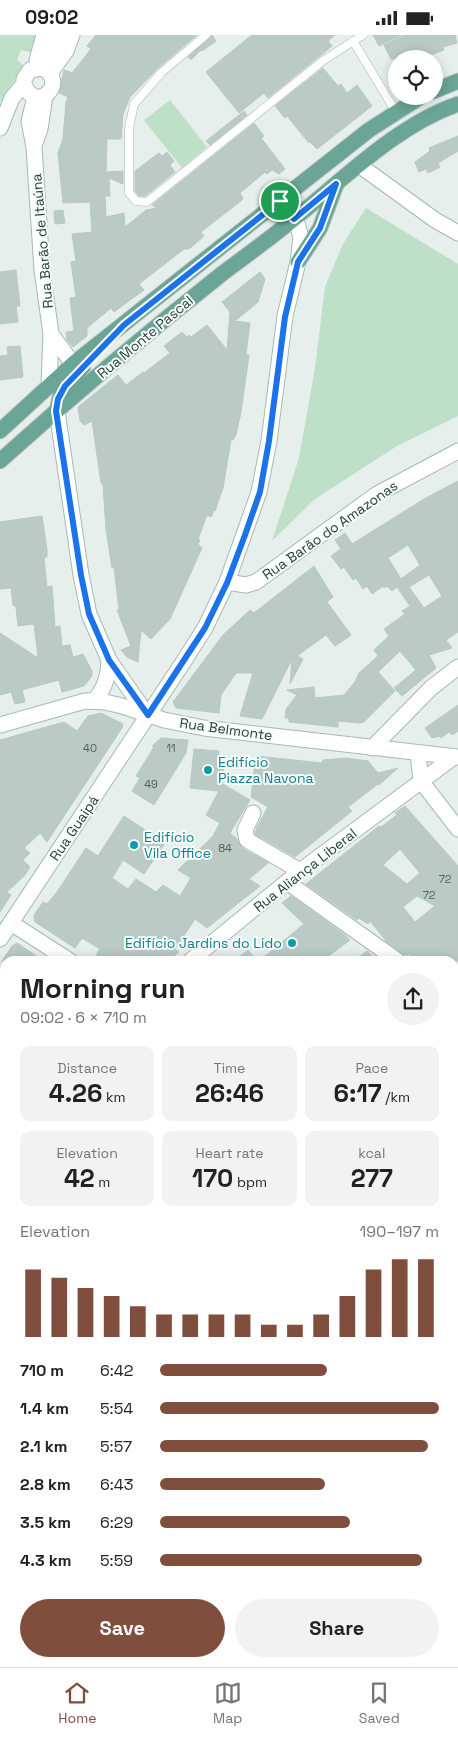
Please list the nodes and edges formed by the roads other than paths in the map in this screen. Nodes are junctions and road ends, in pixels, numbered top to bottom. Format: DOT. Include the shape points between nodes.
graph roads {
  1 [pos="44,35"];
  2 [pos="63,35"];
  3 [pos="72,35"];
  4 [pos="206,35"];
  5 [pos="363,35"];
  6 [pos="353,41"];
  7 [pos="42,70"];
  8 [pos="458,81"];
  9 [pos="443,87"];
  10 [pos="33,93"];
  11 [pos="458,104"];
  12 [pos="407,105"];
  13 [pos="396,112"];
  14 [pos="25,117"];
  15 [pos="0,127"];
  16 [pos="34,147"];
  17 [pos="359,165"];
  18 [pos="336,184"];
  19 [pos="280,201"];
  20 [pos="294,219"];
  21 [pos="458,233"];
  22 [pos="298,262"];
  23 [pos="124,325"];
  24 [pos="51,334"];
  25 [pos="73,364"];
  26 [pos="49,385"];
  27 [pos="56,411"];
  28 [pos="0,431"];
  29 [pos="458,451"];
  30 [pos="0,461"];
  31 [pos="227,583"];
  32 [pos="109,660"];
  33 [pos="458,667"];
  34 [pos="85,701"];
  35 [pos="148,715"];
  36 [pos="0,725"];
  37 [pos="372,747"];
  38 [pos="418,753"];
  39 [pos="456,757"];
  40 [pos="421,781"];
  41 [pos="253,813"];
  42 [pos="458,829"];
  43 [pos="300,871"];
  44 [pos="287,882"];
  45 [pos="11,923"];
  46 [pos="0,939"];
  47 [pos="62,956"];
  48 [pos="196,956"];
  49 [pos="391,956"];
  1 -- 7 [label="street"];
  2 -- 7 [label="street" via="53,44"];
  3 -- 7 [label="street" via="66,51"];
  4 -- 6 [label="lane" via="162,72 134,104 129,129 129,193 136,201 147,202 324,60"];
  5 -- 6 [label="lane"];
  6 -- 13 [label="lane"];
  7 -- 10 [label="street" via="26,74"];
  7 -- 10 [label="street" via="53,86"];
  8 -- 9 [label="main road"];
  10 -- 14 [label="street"];
  10 -- 15 [label="street" via="12,98"];
  10 -- 16 [label="street, Rua Barão de Itaúna" via="40,129"];
  11 -- 17 [label="main road, Rua Monte Pascal" via="408,128"];
  12 -- 13 [label="main road, Rua Monte Pascal"];
  13 -- 19 [label="main road, Rua Monte Pascal"];
  14 -- 15 [label="street"];
  14 -- 16 [label="street, Rua Barão de Itaúna"];
  16 -- 24 [label="street, Rua Barão de Itaúna" via="42,270"];
  17 -- 18 [label="main road, Rua Monte Pascal"];
  17 -- 21 [label="street"];
  18 -- 20 [label="main road, Rua Monte Pascal"];
  18 -- 22 [label="main road" via="320,228"];
  19 -- 20 [label="street"];
  19 -- 23 [label="main road, Rua Monte Pascal"];
  20 -- 22 [label="street, Rua Guaipá" via="301,238"];
  20 -- 27 [label="main road, Rua Monte Pascal"];
  22 -- 31 [label="street, Rua Guaipá" via="285,317 260,492"];
  23 -- 25 [label="main road, Rua Monte Pascal"];
  23 -- 27 [label="main road" via="65,386"];
  24 -- 25 [label="street, Rua Barão de Itaúna"];
  24 -- 26 [label="street, Rua Barão de Itaúna"];
  25 -- 26 [label="main road, Rua Monte Pascal"];
  26 -- 28 [label="main road, Rua Monte Pascal"];
  27 -- 30 [label="main road, Rua Monte Pascal"];
  27 -- 32 [label="street" via="89,614"];
  29 -- 31 [label="street, Rua Barão do Amazonas" via="376,494 256,583"];
  31 -- 35 [label="street, Rua Guaipá" via="205,628"];
  32 -- 34 [label="street" via="107,682 102,692 95,700"];
  32 -- 35 [label="street"];
  33 -- 37 [label="street"];
  34 -- 35 [label="street, Rua Belmonte" via="105,702"];
  34 -- 36 [label="street, Rua Belmonte"];
  35 -- 37 [label="street, Rua Belmonte" via="204,728"];
  35 -- 45 [label="street, Rua Guaipá"];
  37 -- 38 [label="street, Rua Belmonte"];
  38 -- 39 [label="street, Rua Belmonte"];
  38 -- 40 [label="street"];
  39 -- 40 [label="street, Rua Aliança Liberal"];
  40 -- 42 [label="street"];
  40 -- 43 [label="street, Rua Aliança Liberal"];
  41 -- 43 [label="street" via="245,830 247,840"];
  43 -- 44 [label="street, Rua Aliança Liberal"];
  44 -- 48 [label="street, Rua Aliança Liberal"];
  44 -- 49 [label="street"];
  45 -- 46 [label="street, Rua Guaipá"];
  45 -- 47 [label="street"];
}
